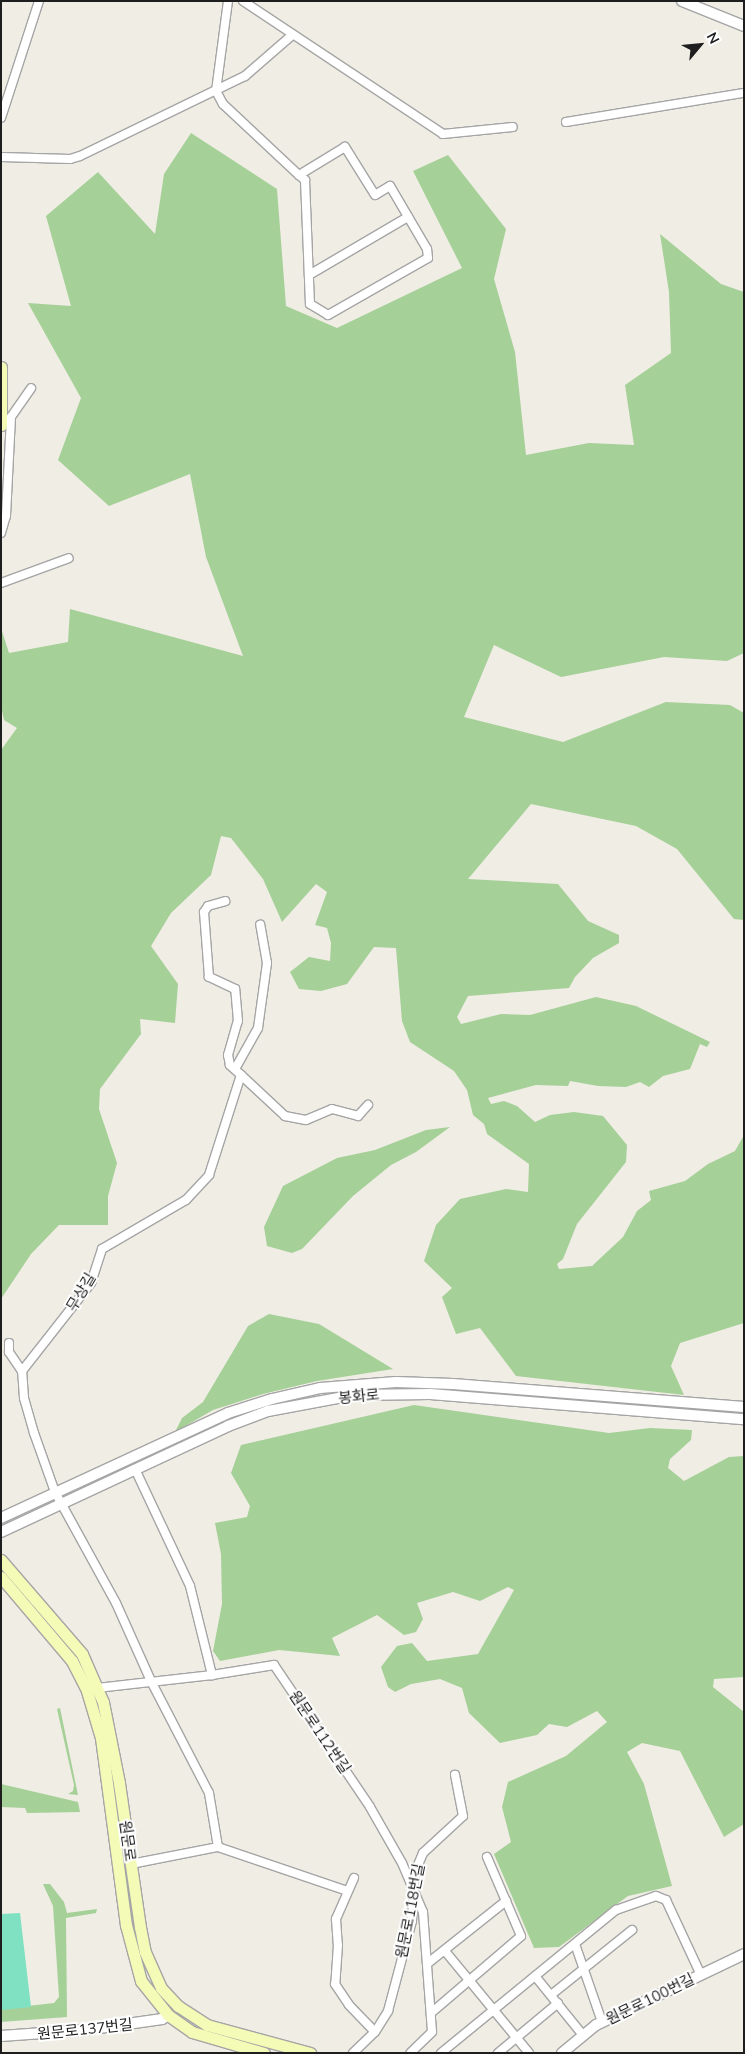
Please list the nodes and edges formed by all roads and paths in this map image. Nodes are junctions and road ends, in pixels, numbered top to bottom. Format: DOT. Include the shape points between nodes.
graph roads {
  1 [pos="39,1"];
  2 [pos="228,1"];
  3 [pos="243,1"];
  4 [pos="682,1"];
  5 [pos="744,26"];
  6 [pos="291,36"];
  7 [pos="216,91"];
  8 [pos="744,92"];
  9 [pos="1,118"];
  10 [pos="566,122"];
  11 [pos="513,127"];
  12 [pos="1,157"];
  13 [pos="299,175"];
  14 [pos="408,216"];
  15 [pos="309,275"];
  16 [pos="1,367"];
  17 [pos="31,388"];
  18 [pos="5,420"];
  19 [pos="1,533"];
  20 [pos="69,558"];
  21 [pos="1,583"];
  22 [pos="225,901"];
  23 [pos="260,925"];
  24 [pos="234,1069"];
  25 [pos="241,1076"];
  26 [pos="368,1105"];
  27 [pos="9,1343"];
  28 [pos="22,1371"];
  29 [pos="744,1407"];
  30 [pos="744,1419"];
  31 [pos="135,1469"];
  32 [pos="55,1492"];
  33 [pos="61,1505"];
  34 [pos="1,1518"];
  35 [pos="1,1532"];
  36 [pos="1,1560"];
  37 [pos="1,1577"];
  38 [pos="212,1675"];
  39 [pos="151,1681"];
  40 [pos="92,1689"];
  41 [pos="455,1774"];
  42 [pos="218,1848"];
  43 [pos="487,1857"];
  44 [pos="125,1865"];
  45 [pos="354,1878"];
  46 [pos="414,1888"];
  47 [pos="347,1891"];
  48 [pos="506,1902"];
  49 [pos="632,1930"];
  50 [pos="575,1944"];
  51 [pos="445,1951"];
  52 [pos="744,1954"];
  53 [pos="428,1963"];
  54 [pos="583,1968"];
  55 [pos="701,1975"];
  56 [pos="534,1976"];
  57 [pos="468,1980"];
  58 [pos="551,1995"];
  59 [pos="558,2004"];
  60 [pos="178,2006"];
  61 [pos="493,2010"];
  62 [pos="432,2013"];
  63 [pos="168,2015"];
  64 [pos="602,2022"];
  65 [pos="375,2032"];
  66 [pos="582,2034"];
  67 [pos="1,2036"];
  68 [pos="516,2038"];
  69 [pos="264,2053"];
  70 [pos="310,2053"];
  71 [pos="353,2053"];
  72 [pos="410,2053"];
  73 [pos="441,2053"];
  74 [pos="498,2053"];
  75 [pos="529,2053"];
  76 [pos="562,2053"];
  1 -- 9 [label="street"];
  2 -- 7 [label="street"];
  3 -- 6 [label="street"];
  4 -- 5 [label="street"];
  6 -- 7 [label="street" via="245,76"];
  6 -- 11 [label="street" via="392,97 443,134"];
  7 -- 12 [label="street" via="80,156 70,159"];
  7 -- 13 [label="street" via="223,104"];
  8 -- 10 [label="street"];
  13 -- 14 [label="street" via="345,147 376,195 390,186"];
  13 -- 15 [label="street" via="304,180"];
  14 -- 15 [label="street"];
  14 -- 15 [label="street" via="427,249 428,258 328,315 310,304"];
  16 -- 18 [label="main road"];
  17 -- 18 [label="street"];
  18 -- 19 [label="street" via="6,516"];
  20 -- 21 [label="street"];
  22 -- 24 [label="street" via="208,906 204,912 209,976 235,989 238,1020 228,1055"];
  23 -- 24 [label="street" via="267,962 258,1028"];
  24 -- 25 [label="street"];
  25 -- 26 [label="street" via="285,1116 306,1120 332,1109 358,1116"];
  25 -- 28 [label="street, 무상길" via="210,1175 200,1188 149,1224 102,1249 91,1283"];
  27 -- 28 [label="street" via="9,1352"];
  28 -- 32 [label="street" via="24,1398"];
  29 -- 32 [label="street, 봉화로" via="453,1384 396,1382 345,1385 272,1399 228,1413"];
  30 -- 31 [label="street, 봉화로" via="430,1394 354,1395 268,1411 193,1440"];
  31 -- 33 [label="street, 봉화로"];
  31 -- 38 [label="street" via="190,1586"];
  32 -- 33 [label="street"];
  32 -- 34 [label="street, 봉화로"];
  33 -- 35 [label="street, 봉화로"];
  33 -- 39 [label="street" via="116,1603"];
  36 -- 40 [label="main road, 원문로" via="82,1654"];
  37 -- 40 [label="main road, 원문로"];
  38 -- 39 [label="street, 원문로112번길"];
  38 -- 46 [label="street, 원문로112번길" via="274,1665 370,1807"];
  39 -- 40 [label="street, 원문로112번길"];
  39 -- 42 [label="street" via="209,1793"];
  40 -- 44 [label="main road, 원문로"];
  41 -- 46 [label="street, 원문로118번길" via="463,1816 422,1853"];
  42 -- 44 [label="street"];
  42 -- 47 [label="street"];
  43 -- 48 [label="street"];
  44 -- 60 [label="main road, 원문로" via="145,1952 161,1988"];
  44 -- 63 [label="main road, 원문로" via="126,1924 139,1973"];
  45 -- 47 [label="street"];
  46 -- 53 [label="street, 원문로112번길" via="422,1912"];
  46 -- 65 [label="street, 원문로118번길" via="412,1921 397,1980 388,2011"];
  47 -- 65 [label="street" via="336,1919 335,1984 349,2005"];
  48 -- 51 [label="street"];
  48 -- 57 [label="street" via="521,1936"];
  49 -- 54 [label="street"];
  50 -- 54 [label="street"];
  50 -- 55 [label="street" via="616,1910 656,1896 666,1900"];
  50 -- 56 [label="street"];
  51 -- 53 [label="street"];
  51 -- 57 [label="street"];
  52 -- 55 [label="street, 원문로100번길"];
  53 -- 62 [label="street, 원문로112번길"];
  54 -- 58 [label="street"];
  54 -- 64 [label="street"];
  55 -- 64 [label="street, 원문로100번길"];
  56 -- 58 [label="street"];
  56 -- 61 [label="street"];
  57 -- 61 [label="street"];
  57 -- 62 [label="street"];
  58 -- 59 [label="street"];
  59 -- 66 [label="street"];
  59 -- 68 [label="street"];
  60 -- 63 [label="main road"];
  60 -- 70 [label="main road, 원문로" via="207,2025"];
  61 -- 68 [label="street"];
  61 -- 73 [label="street"];
  62 -- 72 [label="street, 원문로112번길" via="432,2032"];
  63 -- 67 [label="street, 원문로137번길" via="162,2019 85,2030"];
  63 -- 69 [label="main road, 원문로" via="192,2032"];
  64 -- 66 [label="street, 원문로100번길"];
  65 -- 71 [label="street, 원문로118번길"];
  66 -- 76 [label="street, 원문로100번길"];
  68 -- 74 [label="street"];
  68 -- 75 [label="street"];
}
